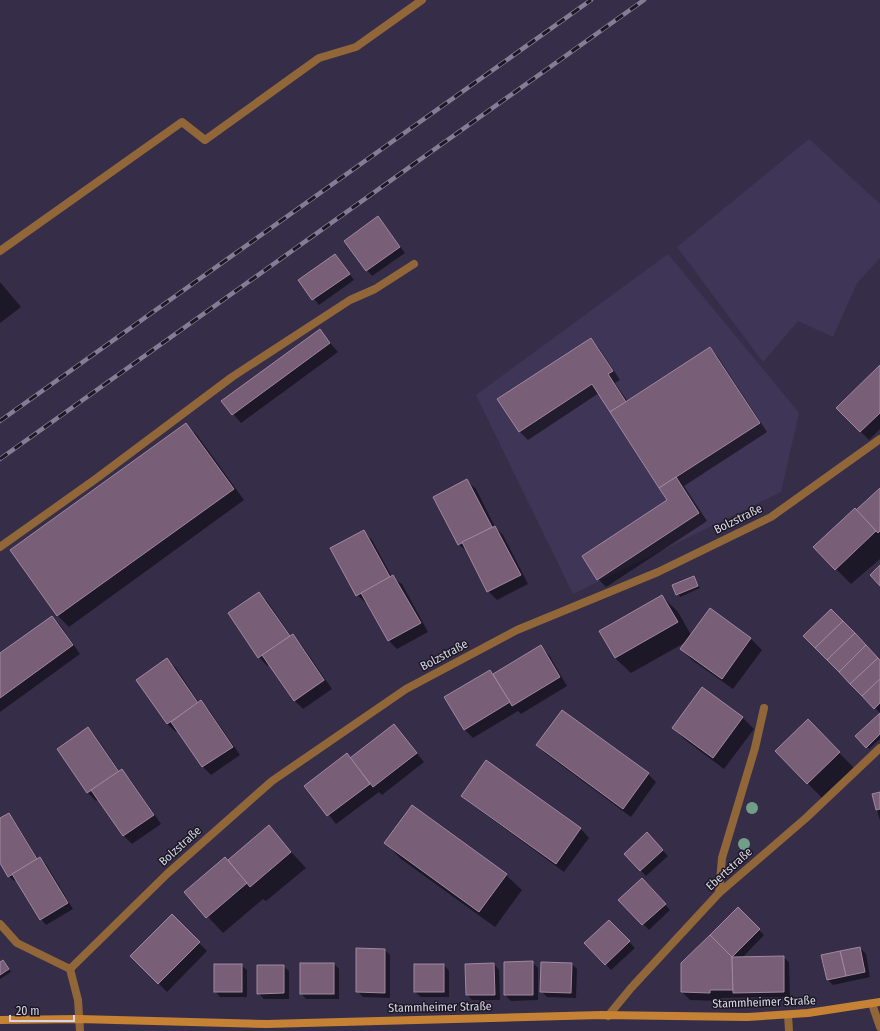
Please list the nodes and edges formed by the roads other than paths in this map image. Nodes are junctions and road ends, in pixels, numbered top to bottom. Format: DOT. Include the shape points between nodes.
graph roads {
  1 [pos="422,0"];
  2 [pos="0,251"];
  3 [pos="414,264"];
  4 [pos="880,439"];
  5 [pos="0,547"];
  6 [pos="764,708"];
  7 [pos="879,750"];
  8 [pos="719,893"];
  9 [pos="0,924"];
  10 [pos="70,969"];
  11 [pos="876,1003"];
  12 [pos="788,1015"];
  13 [pos="608,1016"];
  14 [pos="79,1019"];
  15 [pos="0,1020"];
  16 [pos="880,1027"];
  17 [pos="80,1031"];
  18 [pos="789,1031"];
  1 -- 2 [label="street" via="356,47 318,58 205,140 182,122"];
  3 -- 5 [label="street" via="375,289 350,300 232,377"];
  4 -- 10 [label="street, Bolzstraße" via="771,517 658,572 517,630 406,689 272,781 167,874"];
  6 -- 8 [label="street" via="753,755 722,858"];
  7 -- 8 [label="street, Ebertstraße" via="806,818"];
  8 -- 13 [label="street, Ebertstraße"];
  9 -- 10 [label="street" via="17,943"];
  10 -- 14 [label="street" via="78,1000"];
  11 -- 12 [label="main road, Stammheimer Straße"];
  11 -- 16 [label="street"];
  12 -- 13 [label="main road, Stammheimer Straße"];
  12 -- 18 [label="street"];
  13 -- 14 [label="main road, Stammheimer Straße" via="267,1024"];
  14 -- 15 [label="main road, Stammheimer Straße"];
  14 -- 17 [label="street"];
}
